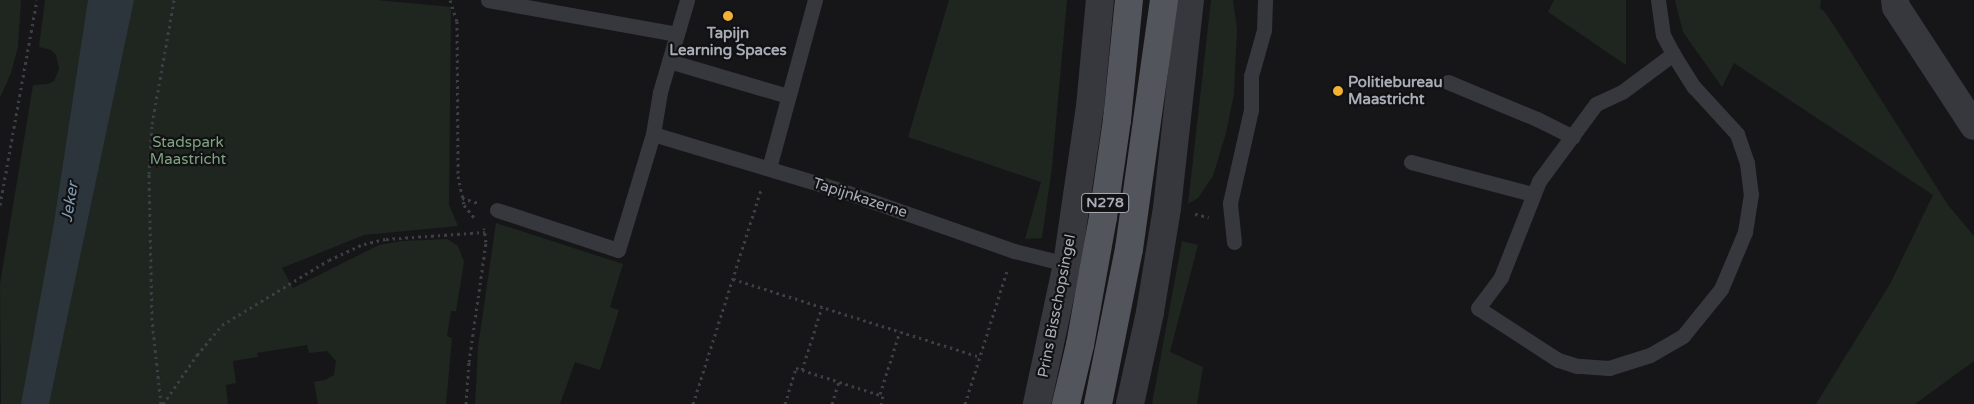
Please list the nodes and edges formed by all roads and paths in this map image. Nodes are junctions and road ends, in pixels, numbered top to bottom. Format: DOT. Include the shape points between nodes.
graph roads {
  1 [pos="37,0"];
  2 [pos="174,0"];
  3 [pos="450,0"];
  4 [pos="488,0"];
  5 [pos="687,0"];
  6 [pos="815,0"];
  7 [pos="1100,0"];
  8 [pos="1129,0"];
  9 [pos="1190,0"];
  10 [pos="1265,0"];
  11 [pos="1658,0"];
  12 [pos="1894,0"];
  13 [pos="1166,3"];
  14 [pos="677,34"];
  15 [pos="1673,54"];
  16 [pos="669,61"];
  17 [pos="1448,82"];
  18 [pos="788,96"];
  19 [pos="1974,126"];
  20 [pos="653,134"];
  21 [pos="1573,137"];
  22 [pos="1411,162"];
  23 [pos="768,168"];
  24 [pos="1532,194"];
  25 [pos="0,205"];
  26 [pos="1167,208"];
  27 [pos="497,210"];
  28 [pos="1231,221"];
  29 [pos="485,232"];
  30 [pos="1234,242"];
  31 [pos="1014,251"];
  32 [pos="1066,264"];
  33 [pos="733,279"];
  34 [pos="822,307"];
  35 [pos="900,331"];
  36 [pos="980,357"];
  37 [pos="802,370"];
  38 [pos="839,381"];
  39 [pos="880,394"];
  40 [pos="162,404"];
  41 [pos="466,404"];
  42 [pos="693,404"];
  43 [pos="785,404"];
  44 [pos="832,404"];
  45 [pos="881,404"];
  46 [pos="965,404"];
  47 [pos="1037,404"];
  48 [pos="1066,404"];
  49 [pos="1098,404"];
  50 [pos="1130,404"];
  1 -- 25 [label="path"];
  2 -- 40 [label="path" via="155,105 149,174 152,320"];
  3 -- 29 [label="path" via="457,21 460,186 464,205"];
  4 -- 14 [label="lane"];
  5 -- 14 [label="lane"];
  6 -- 18 [label="lane"];
  7 -- 32 [label="street, Prins Bisschopsingel" via="1090,107"];
  8 -- 48 [label="main road, Prins Bisschopsingel / N278" via="1103,217 1084,326"];
  9 -- 26 [label="street"];
  10 -- 28 [label="lane" via="1264,30 1251,76 1252,105 1230,203"];
  11 -- 15 [label="lane" via="1663,35"];
  12 -- 19 [label="street"];
  13 -- 49 [label="main road, N278" via="1128,257"];
  14 -- 16 [label="lane"];
  15 -- 21 [label="lane" via="1622,92 1596,104"];
  15 -- 24 [label="lane" via="1694,86 1736,134 1747,163 1751,194 1745,232 1734,262 1720,289 1683,336 1650,355 1625,364 1609,368 1577,366 1558,360 1478,308 1501,277"];
  16 -- 18 [label="lane"];
  16 -- 20 [label="lane"];
  17 -- 21 [label="lane"];
  18 -- 23 [label="lane"];
  20 -- 23 [label="lane, Tapijnkazerne"];
  20 -- 27 [label="lane" via="618,250"];
  21 -- 24 [label="lane"];
  22 -- 24 [label="lane"];
  23 -- 31 [label="lane, Tapijnkazerne"];
  23 -- 33 [label="path"];
  26 -- 28 [label="path"];
  26 -- 50 [label="street"];
  28 -- 30 [label="lane"];
  29 -- 40 [label="path" via="386,239 364,244 329,260 222,325"];
  29 -- 41 [label="path" via="468,362"];
  31 -- 32 [label="lane, Tapijnkazerne"];
  31 -- 36 [label="path"];
  32 -- 47 [label="street, Prins Bisschopsingel"];
  33 -- 34 [label="path"];
  33 -- 42 [label="path"];
  34 -- 35 [label="path"];
  34 -- 37 [label="path"];
  35 -- 36 [label="path"];
  35 -- 39 [label="path"];
  36 -- 46 [label="path"];
  37 -- 38 [label="path"];
  37 -- 43 [label="path" via="796,368"];
  38 -- 39 [label="path"];
  38 -- 44 [label="path"];
  39 -- 45 [label="path" via="883,396"];
}
